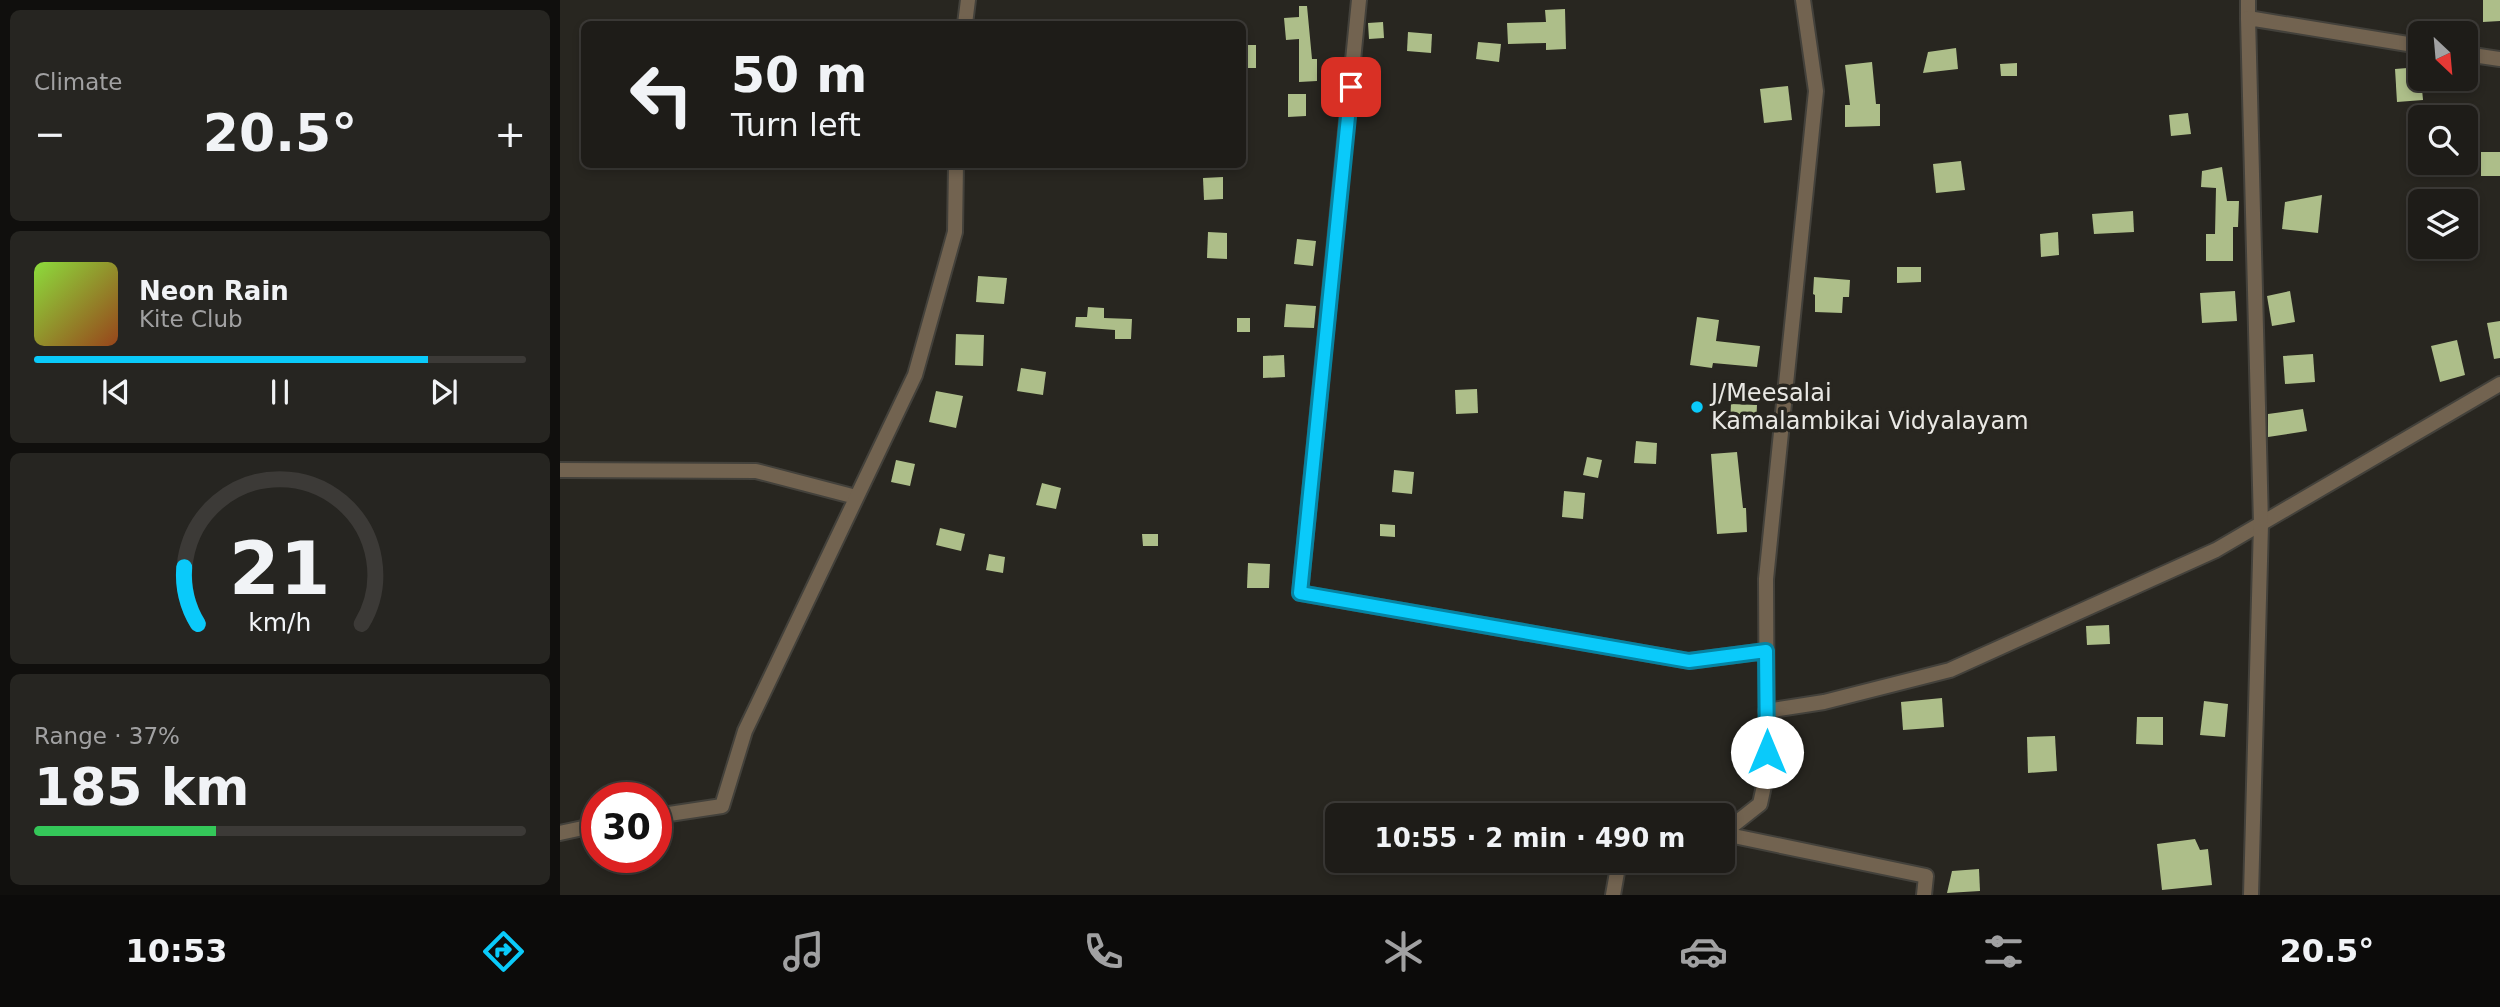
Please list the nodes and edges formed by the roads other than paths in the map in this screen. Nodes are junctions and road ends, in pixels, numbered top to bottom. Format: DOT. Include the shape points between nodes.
graph roads {
  1 [pos="968,0"];
  2 [pos="1359,0"];
  3 [pos="1803,0"];
  4 [pos="2248,0"];
  5 [pos="2248,18"];
  6 [pos="965,21"];
  7 [pos="2408,44"];
  8 [pos="2478,56"];
  9 [pos="2500,59"];
  10 [pos="956,168"];
  11 [pos="2500,384"];
  12 [pos="560,470"];
  13 [pos="856,498"];
  14 [pos="2261,524"];
  15 [pos="1766,651"];
  16 [pos="1766,711"];
  17 [pos="672,814"];
  18 [pos="1735,824"];
  19 [pos="581,828"];
  20 [pos="560,833"];
  21 [pos="1735,836"];
  22 [pos="1617,873"];
  23 [pos="1613,895"];
  24 [pos="1924,895"];
  25 [pos="2250,895"];
  1 -- 6 [label="street"];
  2 -- 15 [label="street" via="1300,593 1689,661"];
  3 -- 15 [label="street" via="1816,92 1766,579"];
  4 -- 5 [label="street"];
  5 -- 7 [label="street"];
  5 -- 14 [label="street"];
  8 -- 9 [label="street"];
  10 -- 13 [label="street" via="955,232 915,374"];
  11 -- 14 [label="street"];
  12 -- 13 [label="street" via="756,471"];
  13 -- 17 [label="street" via="745,731 723,806"];
  14 -- 16 [label="street" via="2216,550 1950,670 1824,702"];
  14 -- 25 [label="street"];
  15 -- 16 [label="street"];
  16 -- 18 [label="street" via="1767,772 1760,804"];
  19 -- 20 [label="street"];
  21 -- 24 [label="street" via="1926,876"];
  22 -- 23 [label="street"];
}
